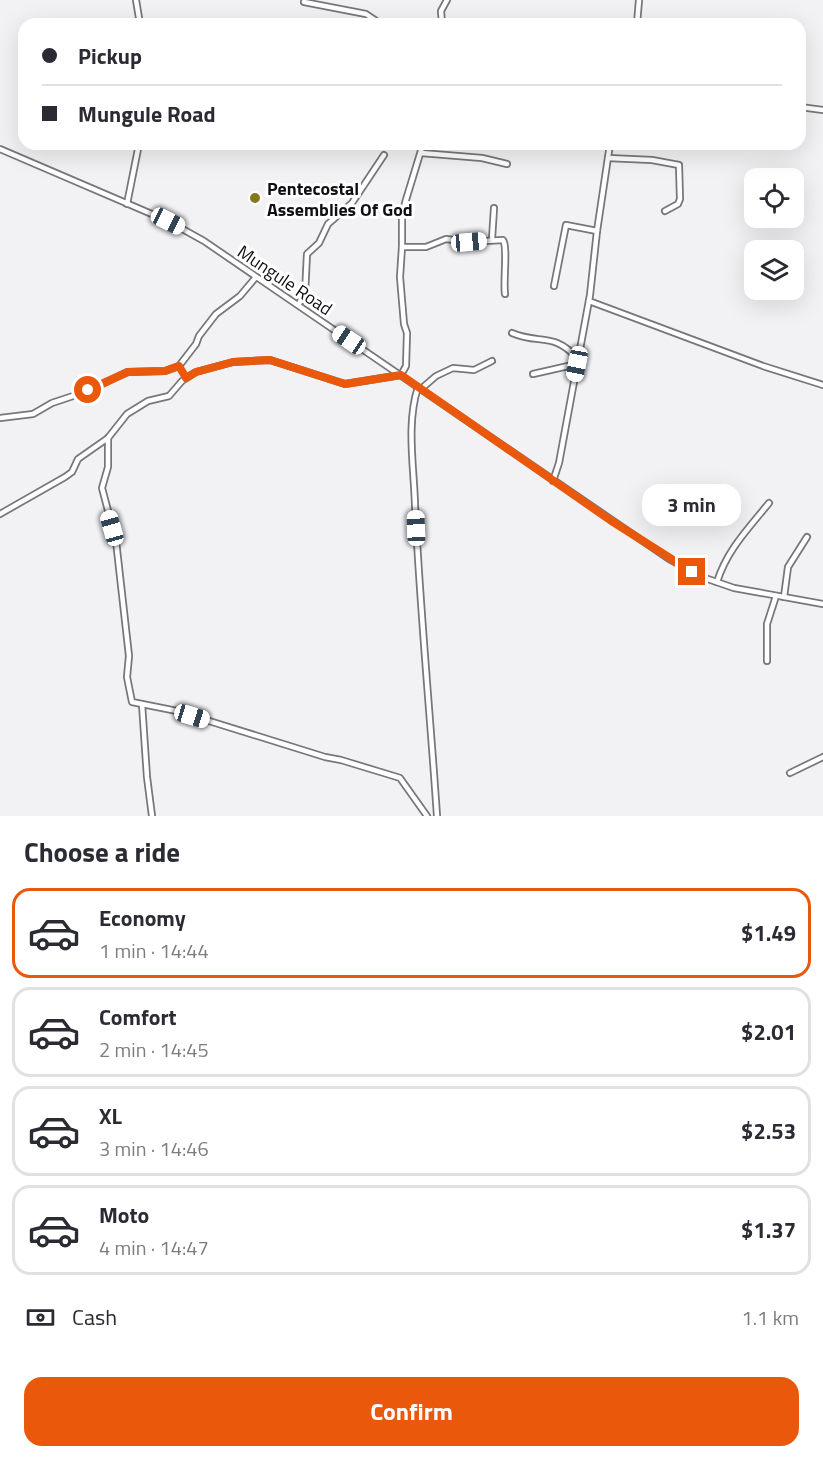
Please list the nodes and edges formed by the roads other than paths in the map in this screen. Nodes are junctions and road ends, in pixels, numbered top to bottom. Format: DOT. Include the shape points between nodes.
graph roads {
  1 [pos="136,0"];
  2 [pos="447,0"];
  3 [pos="639,0"];
  4 [pos="304,2"];
  5 [pos="139,18"];
  6 [pos="372,18"];
  7 [pos="442,18"];
  8 [pos="638,18"];
  9 [pos="806,108"];
  10 [pos="823,110"];
  11 [pos="0,149"];
  12 [pos="138,150"];
  13 [pos="422,150"];
  14 [pos="609,150"];
  15 [pos="422,153"];
  16 [pos="384,155"];
  17 [pos="608,158"];
  18 [pos="507,164"];
  19 [pos="127,204"];
  20 [pos="494,208"];
  21 [pos="665,211"];
  22 [pos="597,231"];
  23 [pos="492,239"];
  24 [pos="402,247"];
  25 [pos="256,277"];
  26 [pos="554,286"];
  27 [pos="505,294"];
  28 [pos="589,301"];
  29 [pos="298,305"];
  30 [pos="512,333"];
  31 [pos="492,361"];
  32 [pos="577,362"];
  33 [pos="179,366"];
  34 [pos="533,374"];
  35 [pos="401,375"];
  36 [pos="186,378"];
  37 [pos="823,385"];
  38 [pos="419,388"];
  39 [pos="0,418"];
  40 [pos="108,438"];
  41 [pos="554,481"];
  42 [pos="769,503"];
  43 [pos="0,514"];
  44 [pos="807,537"];
  45 [pos="717,582"];
  46 [pos="776,596"];
  47 [pos="784,597"];
  48 [pos="823,604"];
  49 [pos="768,661"];
  50 [pos="142,704"];
  51 [pos="823,757"];
  52 [pos="790,773"];
  53 [pos="152,816"];
  54 [pos="427,816"];
  55 [pos="437,816"];
  1 -- 5 [label="street"];
  2 -- 7 [label="street"];
  3 -- 8 [label="street"];
  4 -- 6 [label="street"];
  9 -- 10 [label="street"];
  11 -- 19 [label="street, Mungule Road"];
  12 -- 19 [label="street"];
  13 -- 15 [label="street"];
  14 -- 17 [label="street"];
  15 -- 18 [label="street"];
  15 -- 24 [label="street" via="405,203"];
  16 -- 29 [label="street" via="352,203 328,224 319,243 307,254 305,294"];
  17 -- 21 [label="street" via="680,165 680,199"];
  17 -- 22 [label="street"];
  19 -- 25 [label="street, Mungule Road" via="187,231"];
  20 -- 23 [label="street"];
  22 -- 26 [label="street" via="566,225"];
  22 -- 28 [label="street"];
  23 -- 24 [label="street" via="446,239 426,247"];
  23 -- 27 [label="street" via="506,242"];
  24 -- 35 [label="street" via="400,277 407,333 406,366"];
  25 -- 29 [label="street, Mungule Road"];
  25 -- 33 [label="street" via="240,296 216,314"];
  28 -- 32 [label="street"];
  28 -- 37 [label="street"];
  29 -- 35 [label="street, Mungule Road"];
  30 -- 32 [label="street" via="556,342 567,347"];
  31 -- 38 [label="street" via="474,370 453,368"];
  32 -- 34 [label="street"];
  32 -- 41 [label="street"];
  33 -- 36 [label="street"];
  33 -- 39 [label="street" via="165,371 128,372 33,414"];
  35 -- 36 [label="street" via="345,384 270,360 233,362"];
  35 -- 38 [label="street, Mungule Road"];
  36 -- 40 [label="street" via="169,396 148,401 127,414"];
  38 -- 41 [label="street, Mungule Road"];
  38 -- 55 [label="street" via="412,421 415,496"];
  40 -- 43 [label="street" via="78,459 65,477"];
  40 -- 50 [label="street" via="102,491 116,541 129,657 127,677 132,702"];
  41 -- 45 [label="street, Mungule Road" via="669,559"];
  42 -- 45 [label="street" via="729,553"];
  44 -- 47 [label="street" via="788,567"];
  45 -- 46 [label="street, Mungule Road"];
  46 -- 47 [label="street, Mungule Road"];
  46 -- 49 [label="street" via="767,624"];
  47 -- 48 [label="street, Mungule Road"];
  50 -- 53 [label="street"];
  50 -- 54 [label="street" via="400,778"];
  51 -- 52 [label="street"];
}
